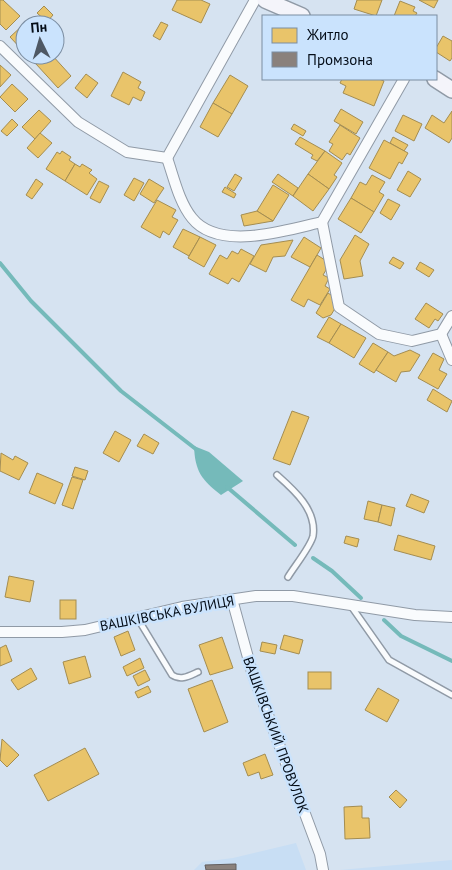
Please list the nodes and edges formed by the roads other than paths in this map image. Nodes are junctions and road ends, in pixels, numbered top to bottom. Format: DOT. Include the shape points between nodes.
graph roads {
  1 [pos="255,0"];
  2 [pos="265,0"];
  3 [pos="300,15"];
  4 [pos="0,46"];
  5 [pos="403,80"];
  6 [pos="437,80"];
  7 [pos="452,90"];
  8 [pos="167,158"];
  9 [pos="322,222"];
  10 [pos="452,316"];
  11 [pos="441,334"];
  12 [pos="452,360"];
  13 [pos="277,475"];
  14 [pos="288,577"];
  15 [pos="232,599"];
  16 [pos="351,606"];
  17 [pos="452,617"];
  18 [pos="138,619"];
  19 [pos="0,632"];
  20 [pos="198,672"];
  21 [pos="452,695"];
  22 [pos="323,870"];
  1 -- 8 [label="street"];
  2 -- 3 [label="street"];
  4 -- 8 [label="street" via="78,122 127,152"];
  5 -- 9 [label="street"];
  6 -- 7 [label="street"];
  8 -- 9 [label="street" via="192,218 223,236 241,237"];
  9 -- 11 [label="street" via="339,307 379,334 412,341"];
  10 -- 11 [label="street"];
  11 -- 12 [label="street"];
  13 -- 14 [label="lane" via="301,496 310,517 313,537"];
  15 -- 16 [label="street, ВАШКІВСЬКА ВУЛИЦЯ" via="294,596"];
  15 -- 18 [label="street, ВАШКІВСЬКА ВУЛИЦЯ" via="182,607"];
  15 -- 22 [label="street, ВАШКІВСЬКИЙ ПРОВУЛОК" via="252,672 320,854"];
  16 -- 17 [label="street, ВАШКІВСЬКА ВУЛИЦЯ"];
  16 -- 21 [label="lane" via="389,660"];
  18 -- 19 [label="street, ВАШКІВСЬКА ВУЛИЦЯ" via="62,632"];
  18 -- 20 [label="lane" via="172,676 184,678"];
}
